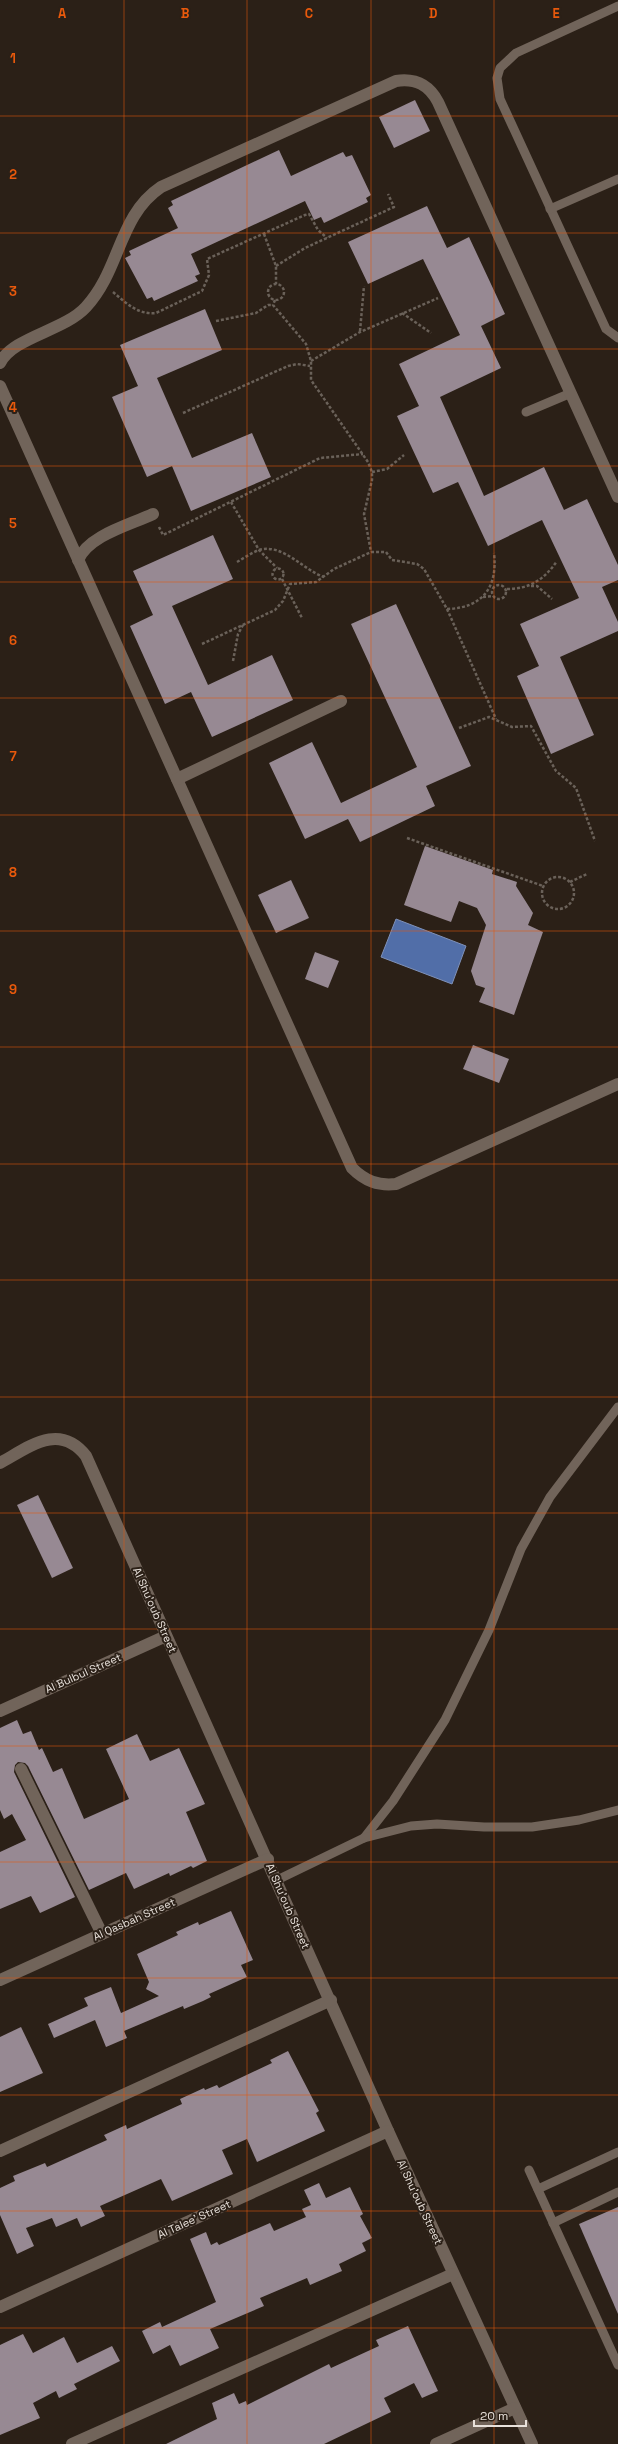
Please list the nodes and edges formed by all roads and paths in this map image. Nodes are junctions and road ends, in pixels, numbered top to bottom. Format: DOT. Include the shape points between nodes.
graph roads {
  1 [pos="618,6"];
  2 [pos="618,179"];
  3 [pos="388,194"];
  4 [pos="550,209"];
  5 [pos="264,234"];
  6 [pos="327,238"];
  7 [pos="276,266"];
  8 [pos="104,284"];
  9 [pos="276,284"];
  10 [pos="364,286"];
  11 [pos="438,298"];
  12 [pos="275,300"];
  13 [pos="273,305"];
  14 [pos="402,313"];
  15 [pos="216,321"];
  16 [pos="360,332"];
  17 [pos="431,333"];
  18 [pos="618,338"];
  19 [pos="311,361"];
  20 [pos="0,362"];
  21 [pos="310,366"];
  22 [pos="0,386"];
  23 [pos="571,393"];
  24 [pos="526,412"];
  25 [pos="183,413"];
  26 [pos="363,454"];
  27 [pos="404,455"];
  28 [pos="372,472"];
  29 [pos="618,497"];
  30 [pos="231,502"];
  31 [pos="153,514"];
  32 [pos="259,550"];
  33 [pos="371,552"];
  34 [pos="494,553"];
  35 [pos="78,560"];
  36 [pos="557,561"];
  37 [pos="237,562"];
  38 [pos="277,568"];
  39 [pos="324,577"];
  40 [pos="282,579"];
  41 [pos="531,586"];
  42 [pos="287,588"];
  43 [pos="507,589"];
  44 [pos="493,596"];
  45 [pos="482,597"];
  46 [pos="552,599"];
  47 [pos="446,609"];
  48 [pos="302,618"];
  49 [pos="243,624"];
  50 [pos="202,644"];
  51 [pos="233,661"];
  52 [pos="341,701"];
  53 [pos="496,719"];
  54 [pos="459,728"];
  55 [pos="177,779"];
  56 [pos="407,838"];
  57 [pos="595,841"];
  58 [pos="587,874"];
  59 [pos="570,882"];
  60 [pos="543,886"];
  61 [pos="618,1084"];
  62 [pos="618,1407"];
  63 [pos="0,1463"];
  64 [pos="166,1636"];
  65 [pos="0,1711"];
  66 [pos="21,1769"];
  67 [pos="618,1810"];
  68 [pos="364,1838"];
  69 [pos="268,1859"];
  70 [pos="275,1881"];
  71 [pos="102,1934"];
  72 [pos="0,1980"];
  73 [pos="331,2000"];
  74 [pos="388,2131"];
  75 [pos="0,2151"];
  76 [pos="618,2152"];
  77 [pos="529,2170"];
  78 [pos="538,2189"];
  79 [pos="618,2192"];
  80 [pos="553,2223"];
  81 [pos="453,2274"];
  82 [pos="0,2307"];
  83 [pos="618,2365"];
  84 [pos="515,2408"];
  85 [pos="72,2444"];
  86 [pos="436,2444"];
  87 [pos="532,2444"];
  1 -- 4 [label="lane" via="516,53 500,68 497,78 500,99"];
  2 -- 4 [label="lane"];
  3 -- 6 [label="path" via="394,207"];
  4 -- 18 [label="lane" via="606,329"];
  5 -- 6 [label="path" via="309,214 318,230"];
  5 -- 7 [label="path"];
  5 -- 8 [label="path" via="207,260 209,275 202,291 156,313 148,314 133,308"];
  6 -- 7 [label="path"];
  7 -- 9 [label="path"];
  8 -- 20 [label="street" via="84,309 50,331 11,349"];
  8 -- 23 [label="street" via="134,213 141,203 161,187 396,81 417,82 426,86 438,102"];
  9 -- 12 [label="path" via="271,285 268,294"];
  9 -- 12 [label="path" via="281,286 283,295"];
  10 -- 16 [label="path"];
  11 -- 14 [label="path"];
  12 -- 13 [label="path"];
  13 -- 15 [label="path" via="250,314"];
  13 -- 19 [label="path" via="306,344"];
  14 -- 16 [label="path"];
  14 -- 17 [label="path"];
  16 -- 19 [label="path"];
  19 -- 21 [label="path"];
  21 -- 25 [label="path" via="288,366"];
  21 -- 26 [label="path" via="311,380 316,390 330,405"];
  22 -- 35 [label="street"];
  23 -- 24 [label="lane"];
  23 -- 29 [label="street"];
  26 -- 28 [label="path"];
  26 -- 30 [label="path" via="320,458"];
  27 -- 28 [label="path" via="387,469"];
  28 -- 33 [label="path" via="364,514"];
  30 -- 31 [label="path" via="163,535"];
  30 -- 32 [label="path"];
  31 -- 35 [label="street" via="101,538 82,551"];
  32 -- 37 [label="path"];
  32 -- 38 [label="path"];
  32 -- 39 [label="path" via="268,549 285,553 313,573"];
  33 -- 39 [label="path" via="334,568"];
  33 -- 47 [label="path" via="386,552 392,560 417,564 424,569"];
  34 -- 45 [label="path" via="496,568 492,584"];
  35 -- 55 [label="street"];
  36 -- 41 [label="path" via="550,571"];
  38 -- 40 [label="path" via="284,572"];
  38 -- 40 [label="path" via="273,576"];
  39 -- 42 [label="path" via="316,582 296,582"];
  40 -- 42 [label="path"];
  41 -- 43 [label="path"];
  41 -- 46 [label="path" via="537,586"];
  42 -- 48 [label="path"];
  42 -- 49 [label="path" via="283,601 275,610"];
  43 -- 44 [label="path" via="502,599"];
  43 -- 44 [label="path" via="502,585 495,586 492,589"];
  44 -- 45 [label="path"];
  45 -- 47 [label="path" via="472,605"];
  47 -- 53 [label="path"];
  49 -- 50 [label="path"];
  49 -- 51 [label="path" via="238,634"];
  52 -- 55 [label="street"];
  53 -- 54 [label="path" via="480,719"];
  53 -- 57 [label="path" via="512,727 531,726 556,771 576,788"];
  55 -- 61 [label="street" via="347,1159 359,1175 377,1184 396,1184"];
  56 -- 60 [label="path"];
  58 -- 59 [label="path"];
  59 -- 60 [label="path" via="563,877 555,877"];
  59 -- 60 [label="path" via="575,896 565,909 549,908 541,894"];
  62 -- 68 [label="lane" via="550,1497 521,1549 489,1630 445,1720 393,1801"];
  63 -- 64 [label="street, Al Shu'oub Street" via="32,1445 53,1438 73,1444 81,1450 86,1456"];
  64 -- 65 [label="street, Al Bulbul Street"];
  64 -- 69 [label="street, Al Shu'oub Street"];
  66 -- 71 [label="street"];
  67 -- 68 [label="lane" via="555,1824 508,1828 437,1824 411,1826"];
  68 -- 70 [label="lane"];
  69 -- 70 [label="street, Al Shu'oub Street"];
  69 -- 71 [label="street, Al Qasbah Street"];
  70 -- 73 [label="street, Al Shu'oub Street"];
  71 -- 72 [label="street, Al Qasbah Street"];
  73 -- 74 [label="street, Al Shu'oub Street"];
  73 -- 75 [label="street"];
  74 -- 81 [label="street, Al Shu'oub Street"];
  74 -- 82 [label="street, Al Talee' Street"];
  76 -- 78 [label="lane"];
  77 -- 78 [label="lane"];
  78 -- 80 [label="lane"];
  79 -- 80 [label="lane"];
  80 -- 83 [label="lane"];
  81 -- 84 [label="street, Al Shu'oub Street"];
  81 -- 85 [label="street"];
  84 -- 86 [label="street"];
  84 -- 87 [label="street, Al Shu'oub Street"];
}
